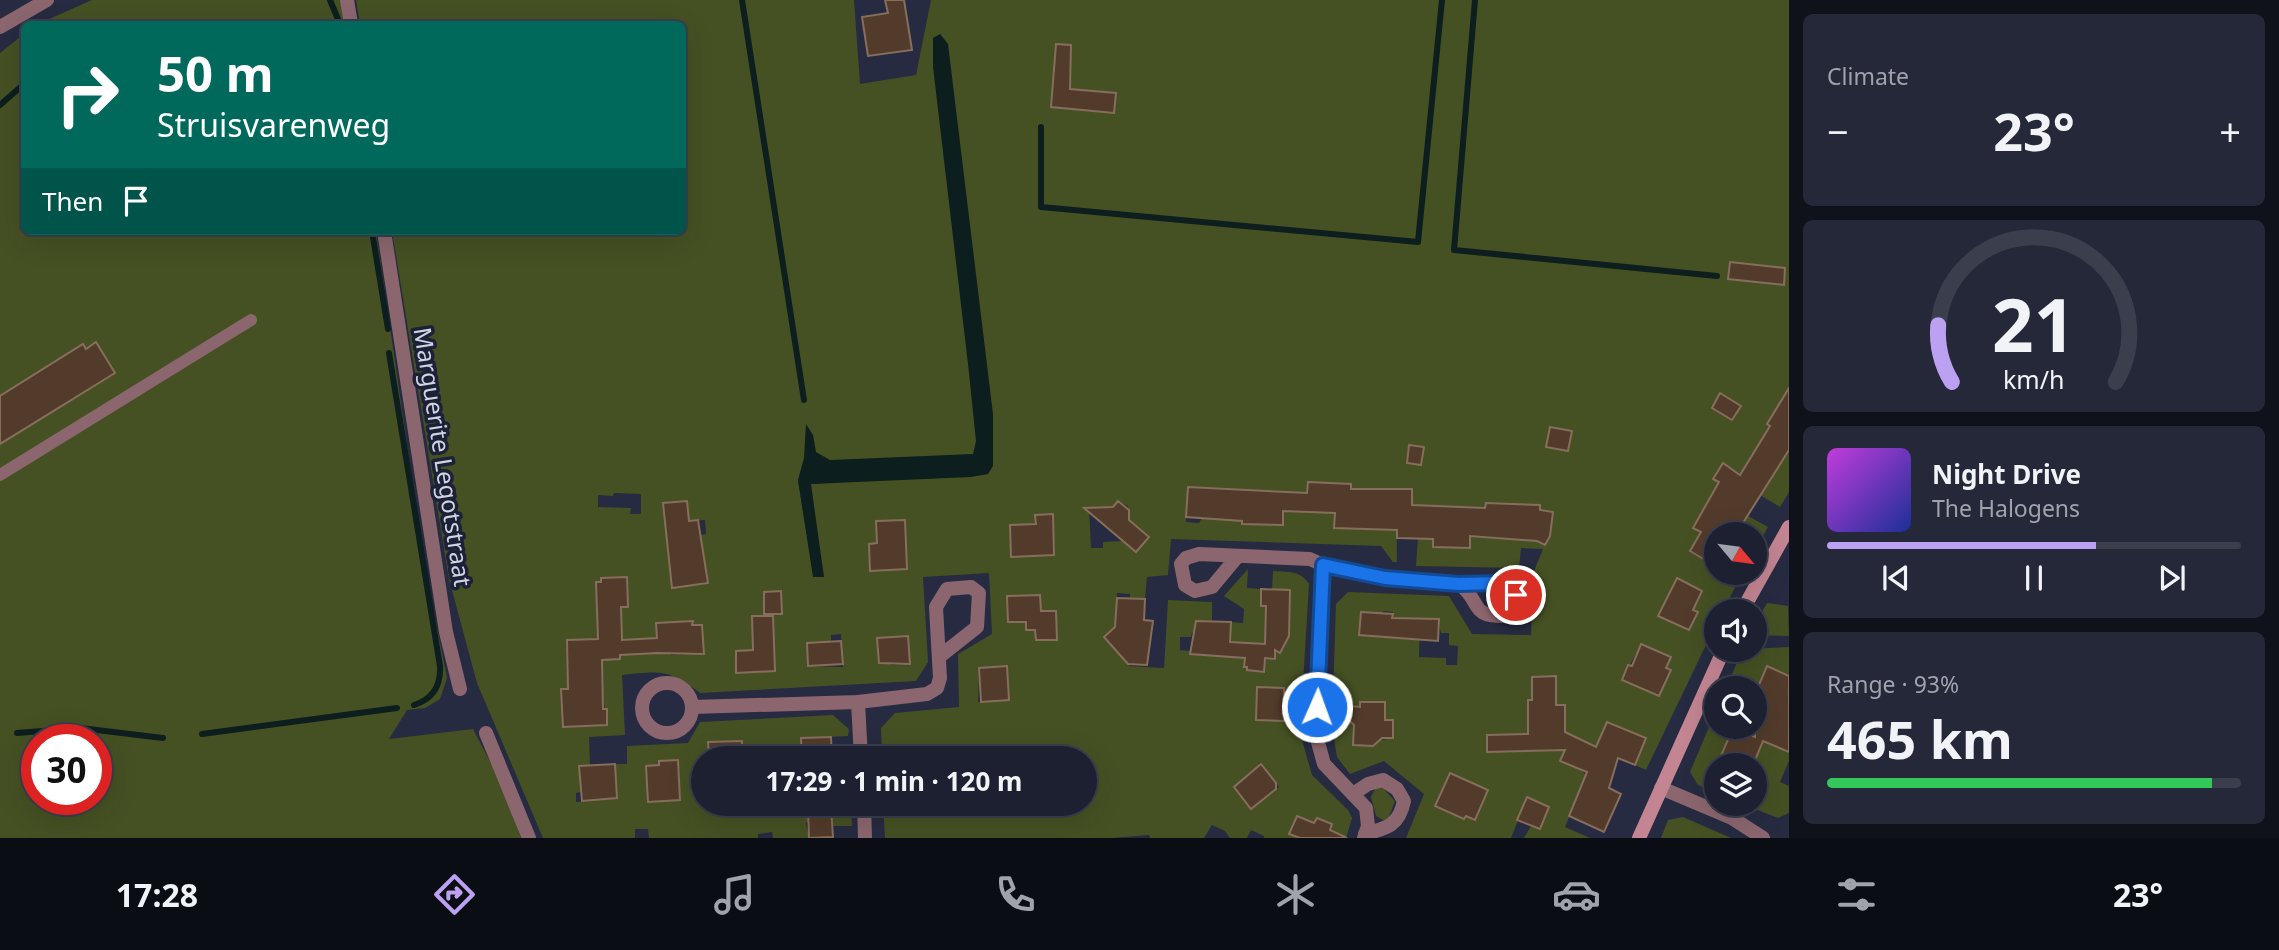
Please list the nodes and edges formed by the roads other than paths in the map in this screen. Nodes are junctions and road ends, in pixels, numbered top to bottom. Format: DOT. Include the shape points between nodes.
graph roads {
  1 [pos="47,0"];
  2 [pos="347,0"];
  3 [pos="350,21"];
  4 [pos="0,27"];
  5 [pos="385,235"];
  6 [pos="251,320"];
  7 [pos="0,475"];
  8 [pos="1789,527"];
  9 [pos="1237,556"];
  10 [pos="1323,565"];
  11 [pos="1459,584"];
  12 [pos="1749,599"];
  13 [pos="939,657"];
  14 [pos="1718,662"];
  15 [pos="460,690"];
  16 [pos="858,702"];
  17 [pos="692,707"];
  18 [pos="486,733"];
  19 [pos="860,746"];
  20 [pos="1661,788"];
  21 [pos="1353,794"];
  22 [pos="864,816"];
  23 [pos="1364,836"];
  24 [pos="529,838"];
  25 [pos="865,838"];
  26 [pos="1639,838"];
  27 [pos="1763,838"];
  1 -- 4 [label="street"];
  2 -- 3 [label="street"];
  5 -- 15 [label="street, Marguerite Legotstraat" via="446,632"];
  6 -- 7 [label="lane"];
  8 -- 12 [label="street"];
  9 -- 10 [label="street" via="1310,559"];
  10 -- 11 [label="street" via="1385,578"];
  10 -- 21 [label="street" via="1316,735 1324,764"];
  13 -- 13 [label="street" via="977,627 979,593 971,587 947,589 940,596 936,607"];
  13 -- 16 [label="street" via="937,688 927,694"];
  14 -- 20 [label="street"];
  16 -- 17 [label="street"];
  16 -- 19 [label="street"];
  18 -- 24 [label="street"];
  20 -- 26 [label="street"];
  20 -- 27 [label="street" via="1732,818"];
  21 -- 23 [label="street" via="1366,808"];
  21 -- 23 [label="street" via="1383,780 1397,789 1404,801 1396,823"];
  22 -- 25 [label="street"];
}
